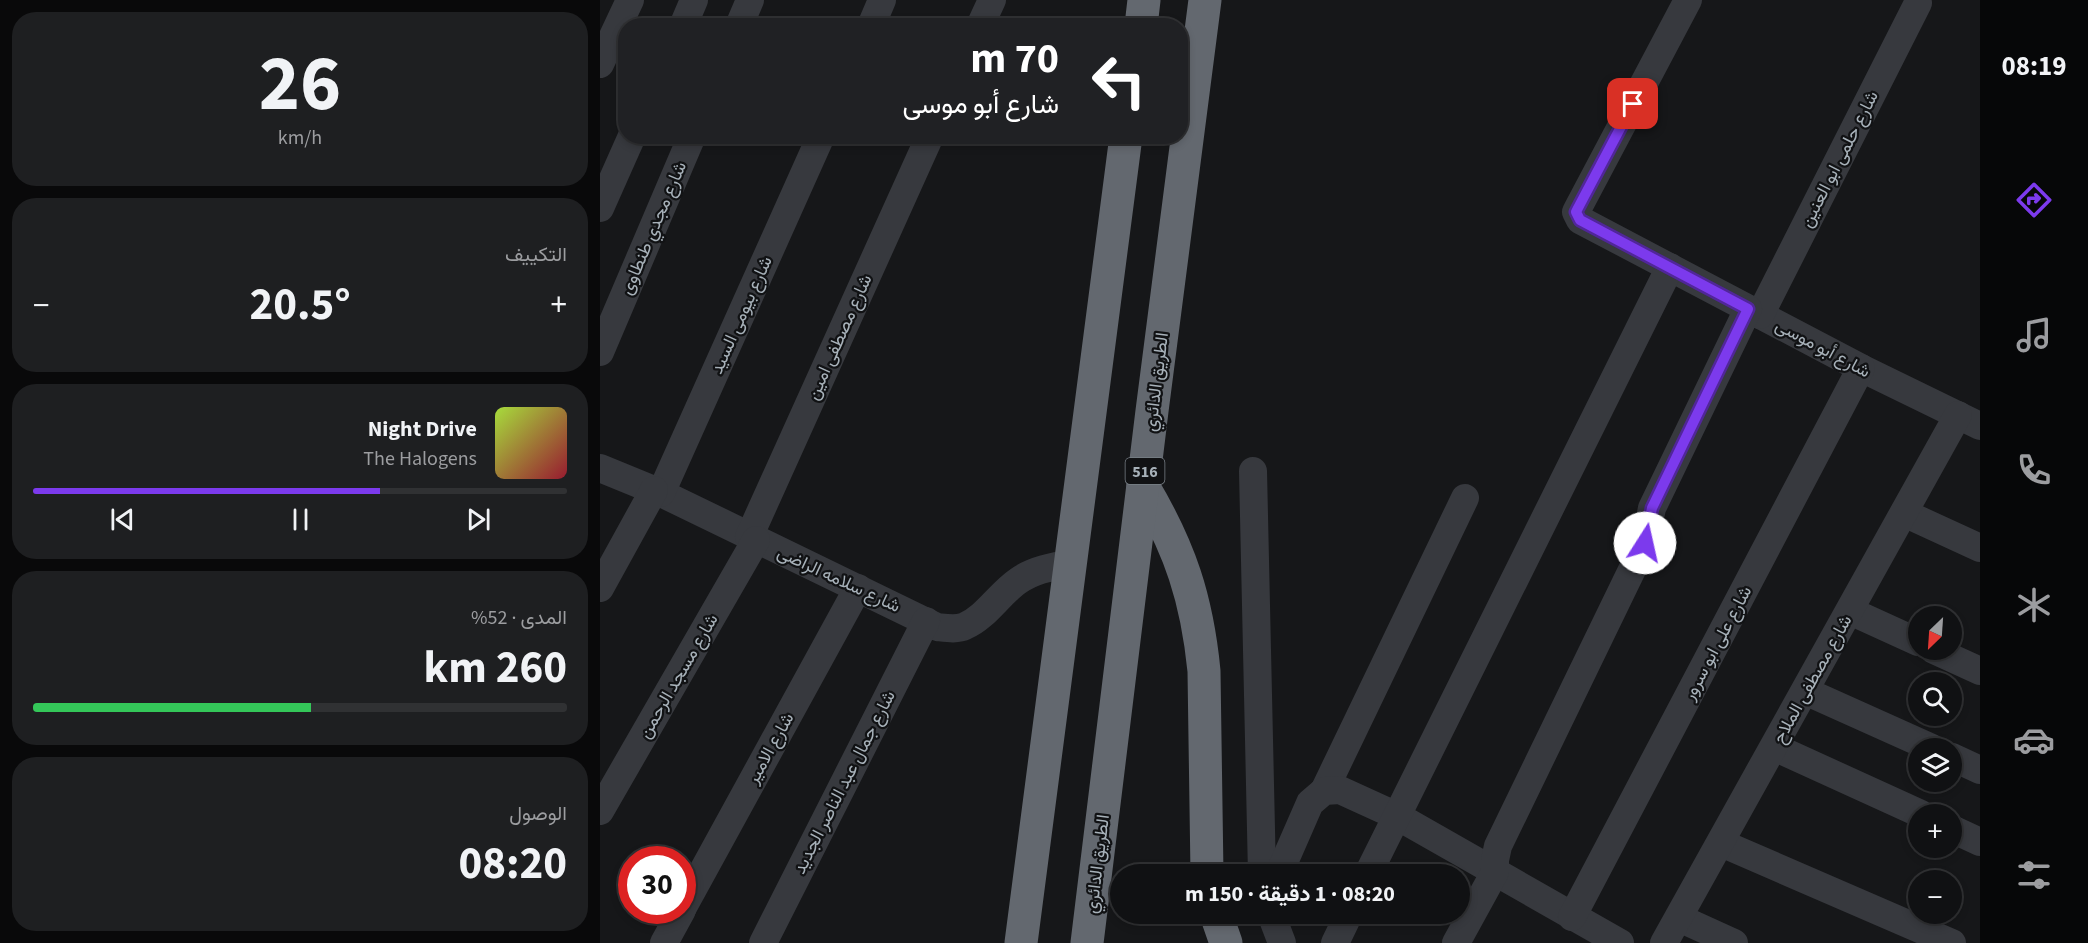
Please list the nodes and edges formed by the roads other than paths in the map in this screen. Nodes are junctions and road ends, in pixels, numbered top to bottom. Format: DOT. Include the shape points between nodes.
graph roads {
  1 [pos="630,0"];
  2 [pos="694,0"];
  3 [pos="750,0"];
  4 [pos="882,0"];
  5 [pos="992,0"];
  6 [pos="1144,0"];
  7 [pos="1205,0"];
  8 [pos="1688,0"];
  9 [pos="1918,3"];
  10 [pos="622,18"];
  11 [pos="686,18"];
  12 [pos="742,18"];
  13 [pos="874,18"];
  14 [pos="984,18"];
  15 [pos="1142,18"];
  16 [pos="618,26"];
  17 [pos="600,64"];
  18 [pos="1188,133"];
  19 [pos="629,144"];
  20 [pos="689,144"];
  21 [pos="817,144"];
  22 [pos="926,144"];
  23 [pos="1125,144"];
  24 [pos="1187,144"];
  25 [pos="600,208"];
  26 [pos="1670,267"];
  27 [pos="1754,312"];
  28 [pos="600,352"];
  29 [pos="1861,368"];
  30 [pos="1969,420"];
  31 [pos="600,468"];
  32 [pos="1253,471"];
  33 [pos="1143,486"];
  34 [pos="657,492"];
  35 [pos="1465,498"];
  36 [pos="1904,513"];
  37 [pos="752,538"];
  38 [pos="1980,548"];
  39 [pos="1071,564"];
  40 [pos="600,588"];
  41 [pos="858,588"];
  42 [pos="1850,610"];
  43 [pos="926,621"];
  44 [pos="1908,637"];
  45 [pos="1956,660"];
  46 [pos="1980,671"];
  47 [pos="1805,691"];
  48 [pos="1910,738"];
  49 [pos="1774,747"];
  50 [pos="1962,762"];
  51 [pos="1980,770"];
  52 [pos="1324,791"];
  53 [pos="1908,808"];
  54 [pos="600,812"];
  55 [pos="1397,816"];
  56 [pos="1962,834"];
  57 [pos="1980,842"];
  58 [pos="1721,843"];
  59 [pos="1207,864"];
  60 [pos="1262,864"];
  61 [pos="1283,864"];
  62 [pos="1373,864"];
  63 [pos="1495,872"];
  64 [pos="696,884"];
  65 [pos="1679,918"];
  66 [pos="674,924"];
  67 [pos="1219,924"];
  68 [pos="1275,924"];
  69 [pos="1344,924"];
  70 [pos="1580,928"];
  71 [pos="664,943"];
  72 [pos="763,943"];
  73 [pos="1021,943"];
  74 [pos="1087,943"];
  75 [pos="1226,943"];
  76 [pos="1282,943"];
  77 [pos="1335,943"];
  78 [pos="1456,943"];
  79 [pos="1620,943"];
  80 [pos="1664,943"];
  81 [pos="1734,943"];
  82 [pos="1952,943"];
  1 -- 10 [label="street"];
  2 -- 11 [label="street"];
  3 -- 12 [label="street"];
  4 -- 13 [label="street"];
  5 -- 14 [label="street"];
  6 -- 15 [label="highway"];
  7 -- 18 [label="highway, الطريق الدائري / 516"];
  8 -- 26 [label="street, شارع أبو موسى" via="1576,212 1580,220"];
  9 -- 27 [label="street, شارع حلمى ابو العنين"];
  16 -- 17 [label="street"];
  19 -- 25 [label="street"];
  20 -- 28 [label="street, شارع مجدي طنطاوى"];
  21 -- 34 [label="street, شارع بيومى السيد"];
  22 -- 37 [label="street, شارع مصطفى امين"];
  23 -- 39 [label="highway"];
  24 -- 33 [label="highway, الطريق الدائري / 516"];
  26 -- 27 [label="street, شارع أبو موسى"];
  26 -- 55 [label="street"];
  27 -- 29 [label="street, شارع أبو موسى"];
  27 -- 63 [label="street, شارع حلمى ابو العنين" via="1652,508 1645,543 1498,846"];
  29 -- 30 [label="street, شارع أبو موسى"];
  29 -- 70 [label="street, شارع على ابو سرور"];
  30 -- 36 [label="street, شارع مصطفى الملاح"];
  31 -- 34 [label="street, شارع سلامه الراضى"];
  32 -- 60 [label="street"];
  33 -- 59 [label="highway" via="1182,566 1201,639"];
  33 -- 74 [label="highway, الطريق الدائري / 516"];
  34 -- 37 [label="street, شارع سلامه الراضى"];
  34 -- 40 [label="street, شارع بيومى السيد"];
  35 -- 52 [label="street"];
  36 -- 38 [label="street"];
  36 -- 42 [label="street, شارع مصطفى الملاح"];
  37 -- 41 [label="street, شارع سلامه الراضى"];
  37 -- 54 [label="street, شارع مسجد الرحمن"];
  39 -- 43 [label="street, شارع سلامه الراضى" via="1052,566 1021,579 964,627 938,627"];
  39 -- 73 [label="highway"];
  41 -- 43 [label="street, شارع سلامه الراضى"];
  41 -- 64 [label="street, شارع الامير"];
  42 -- 44 [label="street"];
  42 -- 47 [label="street, شارع مصطفى الملاح"];
  43 -- 72 [label="street, شارع جمال عبد الناصر الجديد"];
  45 -- 46 [label="street"];
  47 -- 48 [label="street"];
  47 -- 49 [label="street, شارع مصطفى الملاح"];
  49 -- 53 [label="street"];
  49 -- 58 [label="street, شارع مصطفى الملاح"];
  50 -- 51 [label="street"];
  52 -- 55 [label="street" via="1346,792"];
  52 -- 61 [label="street" via="1310,803"];
  55 -- 62 [label="street"];
  55 -- 63 [label="street"];
  56 -- 57 [label="street"];
  58 -- 65 [label="street, شارع مصطفى الملاح"];
  58 -- 82 [label="street"];
  63 -- 70 [label="street"];
  63 -- 78 [label="street, شارع حلمى ابو العنين"];
  65 -- 80 [label="street, شارع مصطفى الملاح"];
  65 -- 81 [label="street"];
  66 -- 71 [label="street, شارع الامير"];
  67 -- 75 [label="highway"];
  68 -- 76 [label="street"];
  69 -- 77 [label="street"];
  70 -- 79 [label="street"];
}
